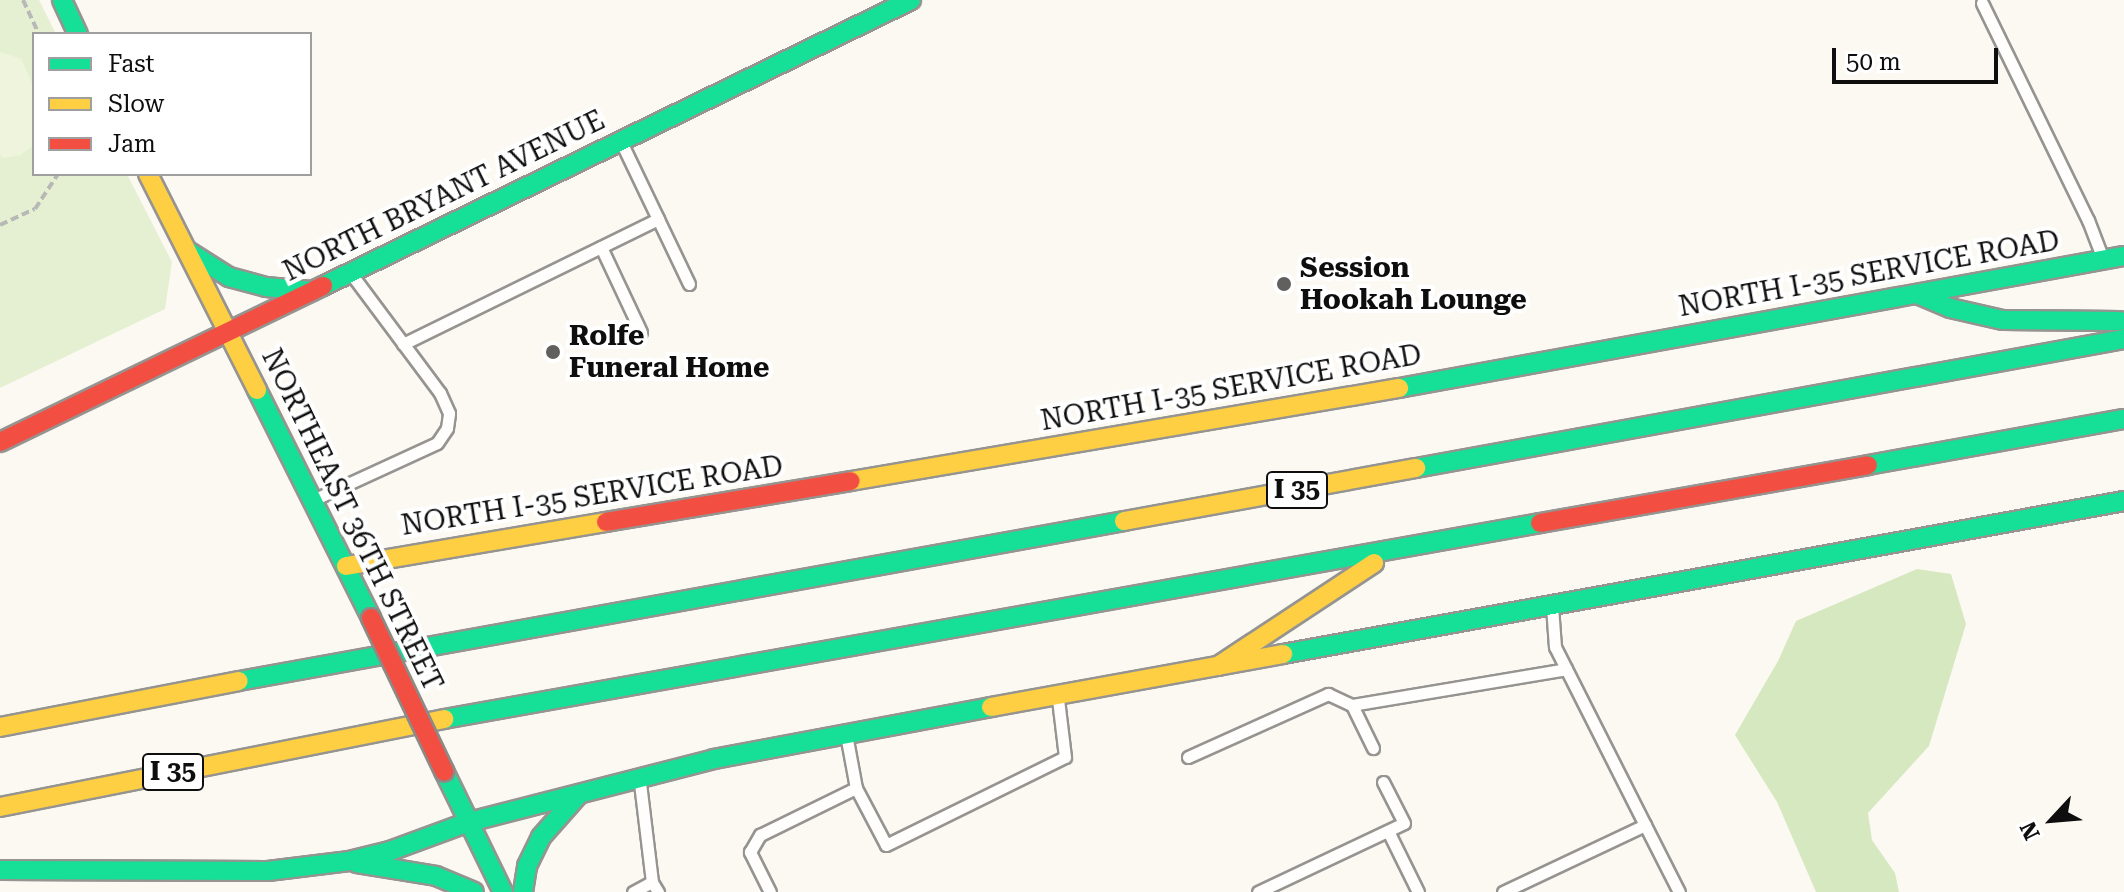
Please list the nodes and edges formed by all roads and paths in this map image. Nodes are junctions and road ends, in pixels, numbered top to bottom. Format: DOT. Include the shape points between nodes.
graph roads {
  1 [pos="23,0"];
  2 [pos="62,0"];
  3 [pos="911,0"];
  4 [pos="1982,3"];
  5 [pos="38,32"];
  6 [pos="77,32"];
  7 [pos="621,141"];
  8 [pos="57,176"];
  9 [pos="149,176"];
  10 [pos="658,219"];
  11 [pos="0,225"];
  12 [pos="601,247"];
  13 [pos="186,250"];
  14 [pos="2124,256"];
  15 [pos="2103,260"];
  16 [pos="350,273"];
  17 [pos="689,284"];
  18 [pos="312,291"];
  19 [pos="1917,294"];
  20 [pos="2124,321"];
  21 [pos="228,332"];
  22 [pos="641,332"];
  23 [pos="2124,339"];
  24 [pos="403,344"];
  25 [pos="2124,419"];
  26 [pos="0,442"];
  27 [pos="313,500"];
  28 [pos="2124,501"];
  29 [pos="1391,553"];
  30 [pos="346,566"];
  31 [pos="1552,605"];
  32 [pos="1218,666"];
  33 [pos="1566,669"];
  34 [pos="1057,695"];
  35 [pos="1352,705"];
  36 [pos="0,727"];
  37 [pos="846,733"];
  38 [pos="1373,748"];
  39 [pos="1188,757"];
  40 [pos="639,779"];
  41 [pos="1383,782"];
  42 [pos="856,788"];
  43 [pos="579,794"];
  44 [pos="0,807"];
  45 [pos="469,822"];
  46 [pos="1645,825"];
  47 [pos="1388,831"];
  48 [pos="349,861"];
  49 [pos="0,870"];
  50 [pos="655,887"];
  51 [pos="474,892"];
  52 [pos="503,892"];
  53 [pos="523,892"];
  54 [pos="633,892"];
  55 [pos="770,892"];
  56 [pos="1258,892"];
  57 [pos="1418,892"];
  58 [pos="1503,892"];
  59 [pos="1679,892"];
  1 -- 5 [label="path"];
  2 -- 6 [label="main road"];
  3 -- 7 [label="main road, NORTH BRYANT AVENUE"];
  4 -- 15 [label="lane"];
  7 -- 10 [label="lane"];
  7 -- 16 [label="main road, NORTH BRYANT AVENUE"];
  8 -- 11 [label="path" via="35,209"];
  9 -- 13 [label="main road, NORTHEAST 36TH STREET"];
  10 -- 12 [label="lane"];
  10 -- 17 [label="lane"];
  12 -- 22 [label="lane"];
  12 -- 24 [label="lane"];
  13 -- 18 [label="main road" via="229,277"];
  13 -- 21 [label="main road, NORTHEAST 36TH STREET"];
  14 -- 15 [label="main road, NORTH I-35 SERVICE ROAD"];
  15 -- 19 [label="main road, NORTH I-35 SERVICE ROAD"];
  16 -- 18 [label="main road, NORTH BRYANT AVENUE"];
  16 -- 24 [label="lane"];
  18 -- 21 [label="main road, NORTH BRYANT AVENUE"];
  19 -- 20 [label="main road" via="2003,320"];
  19 -- 30 [label="main road, NORTH I-35 SERVICE ROAD" via="1325,401"];
  21 -- 26 [label="main road, NORTH BRYANT AVENUE"];
  21 -- 27 [label="main road, NORTHEAST 36TH STREET"];
  23 -- 36 [label="main road, I 35"];
  24 -- 27 [label="lane" via="440,393 449,413 447,428 437,443"];
  25 -- 29 [label="main road, I 35"];
  27 -- 30 [label="main road, NORTHEAST 36TH STREET"];
  28 -- 31 [label="main road"];
  29 -- 32 [label="main road"];
  29 -- 44 [label="main road, I 35" via="345,737"];
  30 -- 45 [label="main road, NORTHEAST 36TH STREET, bridge"];
  31 -- 32 [label="main road"];
  31 -- 33 [label="lane" via="1555,647"];
  32 -- 34 [label="main road"];
  33 -- 35 [label="lane"];
  33 -- 46 [label="lane"];
  34 -- 37 [label="main road"];
  34 -- 42 [label="lane" via="1065,757 886,845"];
  35 -- 38 [label="lane"];
  35 -- 39 [label="lane" via="1328,694"];
  37 -- 40 [label="main road"];
  37 -- 42 [label="lane"];
  40 -- 43 [label="main road"];
  40 -- 50 [label="lane"];
  41 -- 47 [label="lane" via="1404,823"];
  42 -- 55 [label="lane" via="760,835 750,852"];
  43 -- 45 [label="main road"];
  43 -- 53 [label="main road" via="541,837 527,866"];
  45 -- 48 [label="main road"];
  45 -- 52 [label="main road, NORTHEAST 36TH STREET"];
  46 -- 58 [label="lane"];
  46 -- 59 [label="lane"];
  47 -- 56 [label="lane"];
  47 -- 57 [label="lane"];
  48 -- 49 [label="main road" via="253,872"];
  48 -- 51 [label="main road" via="436,876"];
  50 -- 54 [label="lane"];
}
